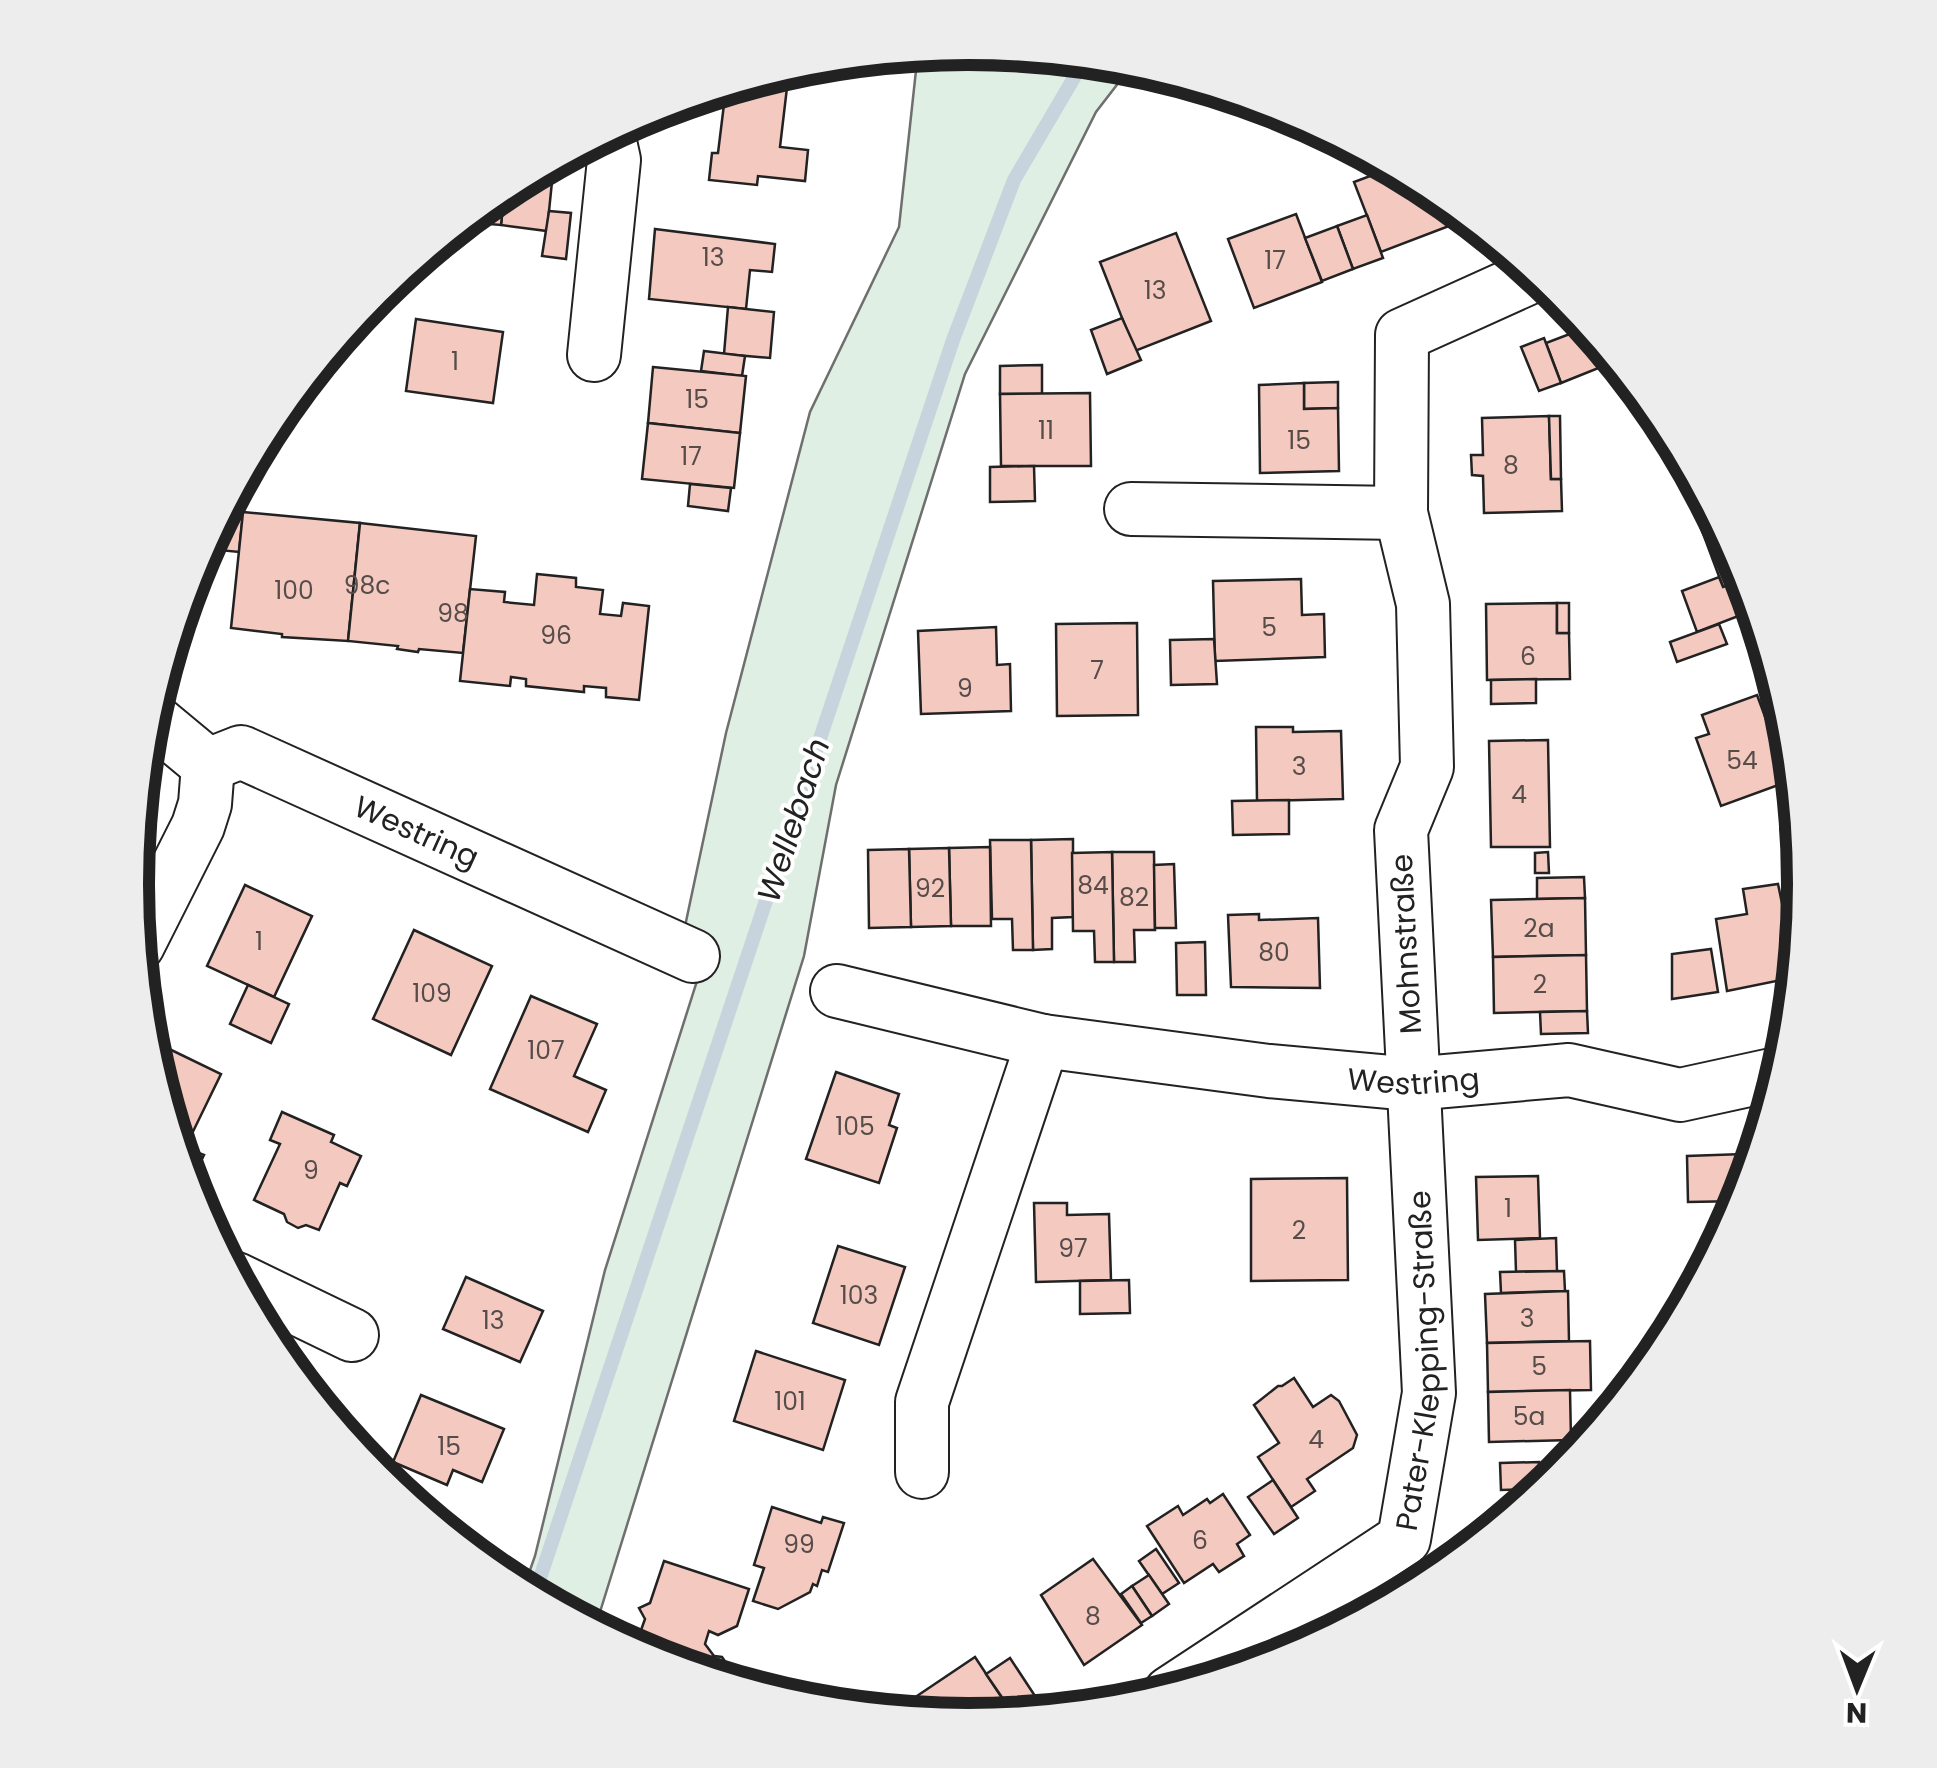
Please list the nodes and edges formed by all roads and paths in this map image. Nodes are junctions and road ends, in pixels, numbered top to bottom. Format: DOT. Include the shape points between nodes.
graph roads {
  1 [pos="611,147"];
  2 [pos="1522,281"];
  3 [pos="594,355"];
  4 [pos="1131,510"];
  5 [pos="1401,512"];
  6 [pos="164,728"];
  7 [pos="208,766"];
  8 [pos="150,921"];
  9 [pos="693,956"];
  10 [pos="836,991"];
  11 [pos="1043,1041"];
  12 [pos="1764,1077"];
  13 [pos="1412,1084"];
  14 [pos="256,1289"];
  15 [pos="352,1335"];
  16 [pos="922,1472"];
  17 [pos="1211,1666"];
  1 -- 3 [label="street"];
  2 -- 5 [label="street, Mohnstraße" via="1402,335"];
  4 -- 5 [label="street"];
  5 -- 13 [label="street, Mohnstraße" via="1422,604 1427,767 1401,830"];
  6 -- 7 [label="street"];
  7 -- 8 [label="street" via="198,826"];
  7 -- 9 [label="street, Westring" via="241,752"];
  10 -- 11 [label="street, Westring"];
  11 -- 13 [label="street, Westring"];
  11 -- 16 [label="street" via="922,1402"];
  12 -- 13 [label="street, Westring" via="1680,1096 1569,1070"];
  13 -- 17 [label="street, Pater-Klepping-Straße" via="1429,1393 1404,1539"];
  14 -- 15 [label="street"];
}
